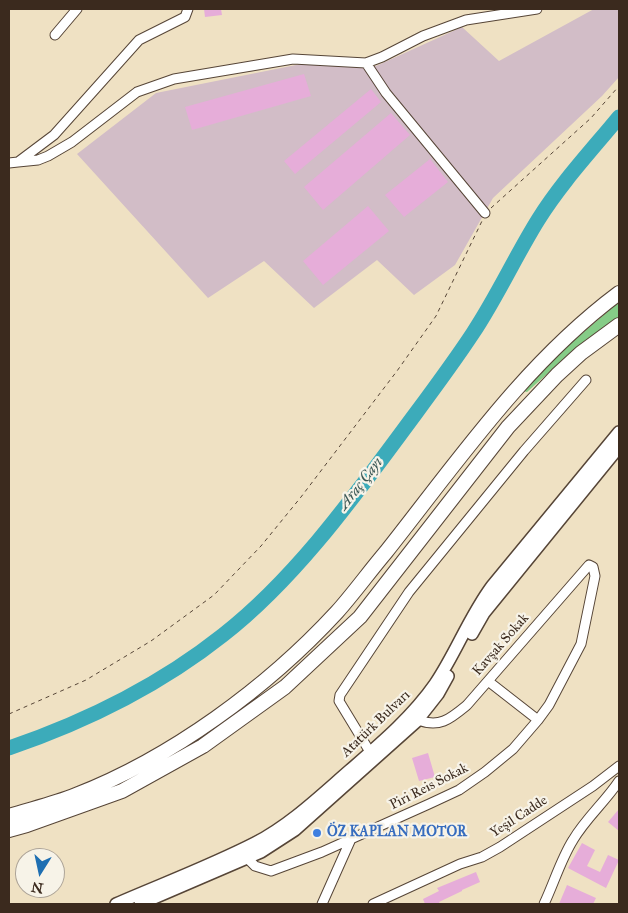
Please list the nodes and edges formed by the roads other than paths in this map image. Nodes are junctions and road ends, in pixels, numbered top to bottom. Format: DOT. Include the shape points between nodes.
graph roads {
  1 [pos="77,9"];
  2 [pos="188,9"];
  3 [pos="537,9"];
  4 [pos="55,35"];
  5 [pos="366,62"];
  6 [pos="14,162"];
  7 [pos="486,213"];
  8 [pos="619,293"];
  9 [pos="619,325"];
  10 [pos="586,380"];
  11 [pos="619,432"];
  12 [pos="619,447"];
  13 [pos="594,567"];
  14 [pos="488,680"];
  15 [pos="418,720"];
  16 [pos="538,720"];
  17 [pos="370,752"];
  18 [pos="619,766"];
  19 [pos="619,781"];
  20 [pos="9,816"];
  21 [pos="9,830"];
  22 [pos="351,839"];
  23 [pos="245,854"];
  24 [pos="116,904"];
  25 [pos="140,904"];
  26 [pos="322,904"];
  27 [pos="373,904"];
  28 [pos="544,904"];
  1 -- 4 [label="street"];
  2 -- 6 [label="street" via="185,17 139,40 54,136"];
  3 -- 5 [label="street" via="466,20"];
  5 -- 6 [label="street" via="293,59 174,79 136,92 72,142 48,156"];
  5 -- 7 [label="street" via="386,93"];
  8 -- 20 [label="highway" via="560,342 514,391 337,612 263,682 134,769 75,795"];
  9 -- 21 [label="highway" via="557,375 508,428 360,617 285,687 203,746 122,791"];
  10 -- 17 [label="street" via="409,592 340,695 339,701"];
  11 -- 17 [label="main road, Atatürk Bulvarı" via="480,602 435,684 408,717"];
  12 -- 15 [label="main road, Atatürk Bulvarı" via="484,613 438,694"];
  13 -- 14 [label="street, Kavşak Sokak" via="589,565"];
  13 -- 16 [label="street, Piri Reis Sokak" via="581,644"];
  14 -- 15 [label="street, Kavşak Sokak" via="452,717 440,723 428,724"];
  14 -- 16 [label="street"];
  15 -- 23 [label="main road, Atatürk Bulvarı" via="295,830 272,846"];
  16 -- 22 [label="street, Piri Reis Sokak" via="513,750 459,790"];
  17 -- 23 [label="main road, Atatürk Bulvarı" via="293,820 255,843"];
  18 -- 27 [label="street, Yeşil Cadde" via="500,847"];
  19 -- 28 [label="street" via="573,840"];
  22 -- 23 [label="street, Piri Reis Sokak" via="271,871 254,866"];
  22 -- 26 [label="street"];
  23 -- 24 [label="main road, Atatürk Bulvarı"];
  23 -- 25 [label="main road, Atatürk Bulvarı"];
}
